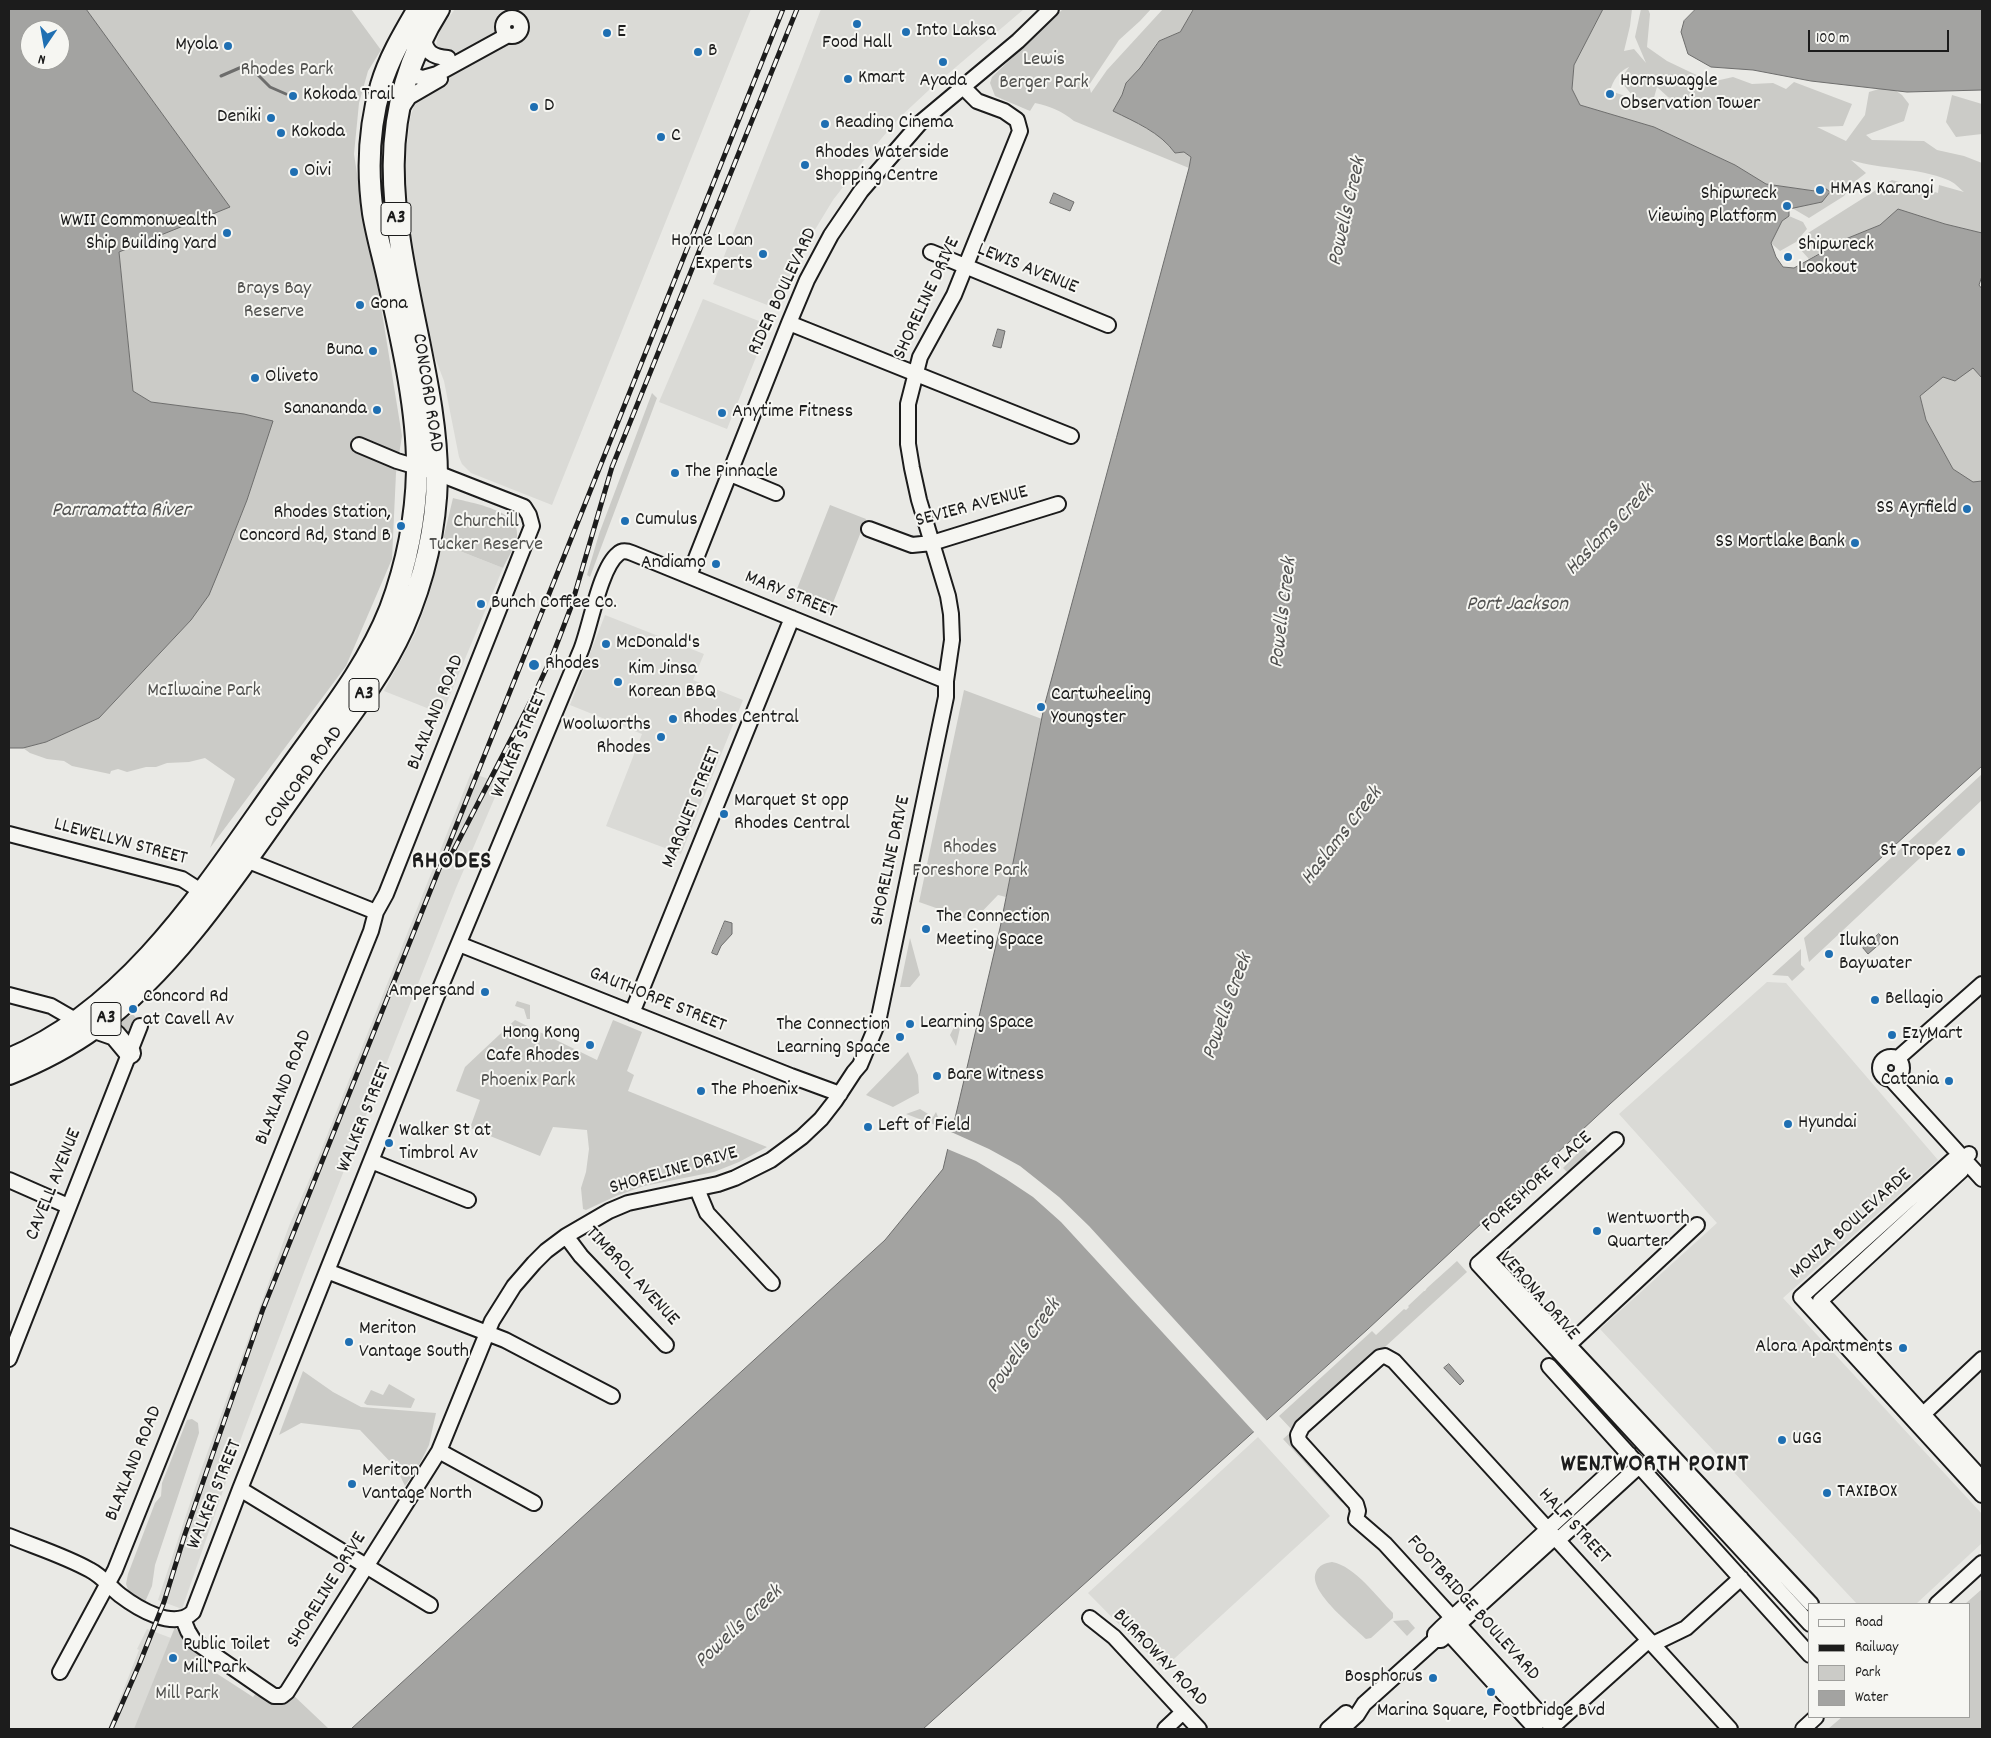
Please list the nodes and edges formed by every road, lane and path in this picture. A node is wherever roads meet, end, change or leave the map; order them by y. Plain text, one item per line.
1 (418, 9) edge
2 (439, 9) edge
3 (1051, 9) edge
4 (424, 36) junction
5 (477, 52) junction
6 (448, 58) junction
7 (391, 59) junction
8 (410, 69) junction
9 (963, 87) junction
10 (399, 112) junction
11 (930, 252) dead end
12 (966, 266) junction
13 (789, 323) junction
14 (1108, 325) dead end
15 (914, 373) junction
16 (1071, 436) dead end
17 (359, 446) dead end
18 (417, 467) junction
19 (437, 473) junction
20 (728, 473) junction
21 (776, 493) dead end
22 (1058, 504) dead end
23 (869, 528) dead end
24 (932, 543) junction
25 (619, 553) joint
26 (689, 576) junction
27 (792, 618) junction
28 (946, 681) junction
29 (9, 834) edge
30 (246, 860) junction
31 (209, 896) junction
32 (376, 912) junction
33 (459, 944) junction
34 (1982, 984) edge
35 (9, 995) edge
36 (632, 1013) junction
37 (86, 1024) junction
38 (140, 1026) dead end
39 (130, 1053) junction
40 (9, 1059) edge
41 (1897, 1059) junction
42 (9, 1074) edge
43 (1895, 1077) junction
44 (840, 1094) junction
45 (1616, 1140) dead end
46 (1967, 1156) junction
47 (371, 1161) junction
48 (1982, 1166) edge
49 (9, 1180) edge
50 (1982, 1180) edge
51 (697, 1189) junction
52 (468, 1200) dead end
53 (68, 1206) junction
54 (1697, 1226) dead end
55 (566, 1236) junction
56 (1486, 1257) joint
57 (327, 1271) junction
58 (772, 1283) dead end
59 (1801, 1297) junction
60 (1820, 1301) junction
61 (487, 1333) junction
62 (666, 1345) dead end
63 (1564, 1349) junction
64 (9, 1355) edge
65 (1982, 1359) edge
66 (1549, 1366) dead end
67 (612, 1396) dead end
68 (1919, 1418) junction
69 (440, 1451) junction
70 (1629, 1454) junction
71 (1639, 1466) junction
72 (1982, 1478) edge
73 (240, 1489) junction
74 (1982, 1495) edge
75 (534, 1503) dead end
76 (1356, 1519) joint
77 (1554, 1535) junction
78 (9, 1536) edge
79 (1760, 1560) junction
80 (1982, 1563) edge
81 (367, 1567) junction
82 (1741, 1578) junction
83 (108, 1584) junction
84 (1809, 1603) edge
85 (1938, 1603) edge
86 (430, 1605) dead end
87 (1090, 1618) dead end
88 (184, 1619) junction
89 (1808, 1621) edge
90 (1450, 1626) junction
91 (1651, 1642) junction
92 (1808, 1653) edge
93 (60, 1672) dead end
94 (1364, 1704) junction
95 (1183, 1712) junction
96 (1815, 1718) edge
97 (1552, 1728) edge
98 (1165, 1729) edge
99 (1199, 1729) edge
100 (1328, 1729) edge
101 (1342, 1729) edge
102 (1536, 1729) edge
103 (1730, 1729) edge
104 (1803, 1729) edge

1 - 7 highway, CONCORD ROAD / A3
2 - 4 highway, CONCORD ROAD / A3
3 - 9 street, RIDER BOULEVARD
4 - 6 street
4 - 8 highway, CONCORD ROAD / A3
5 - 6 street
5 - 8 street
5 - 10 street
6 - 8 street
7 - 8 highway
7 - 18 highway, CONCORD ROAD / A3
8 - 10 highway, CONCORD ROAD / A3
9 - 12 street, SHORELINE DRIVE
9 - 13 street, RIDER BOULEVARD
10 - 19 highway, CONCORD ROAD / A3
11 - 12 street, LEWIS AVENUE
12 - 14 street, LEWIS AVENUE
12 - 15 street, SHORELINE DRIVE
13 - 15 street
13 - 20 street, RIDER BOULEVARD
15 - 16 street
15 - 24 street, SHORELINE DRIVE
17 - 18 street
18 - 19 street
18 - 31 highway, CONCORD ROAD / A3
19 - 30 highway, CONCORD ROAD / A3
19 - 32 street, BLAXLAND ROAD
20 - 21 street
20 - 26 street, RIDER BOULEVARD
22 - 24 street, SEVIER AVENUE
23 - 24 street, SEVIER AVENUE
24 - 28 street, SHORELINE DRIVE
25 - 26 street, MARY STREET
25 - 33 street, WALKER STREET
26 - 27 street, MARY STREET
27 - 28 street, MARY STREET
27 - 36 street, MARQUET STREET
28 - 44 street, SHORELINE DRIVE
29 - 31 street, LLEWELLYN STREET
30 - 31 highway, CONCORD ROAD / A3
30 - 32 street
31 - 37 highway, CONCORD ROAD / A3
32 - 83 street, BLAXLAND ROAD
33 - 36 street, GAUTHORPE STREET
33 - 47 street, WALKER STREET
34 - 41 street
35 - 37 street
36 - 44 street, GAUTHORPE STREET
37 - 39 highway
37 - 40 highway, CONCORD ROAD / A3
37 - 42 highway, CONCORD ROAD / A3
38 - 39 street, CAVELL AVENUE
39 - 53 street, CAVELL AVENUE
41 - 43 street
41 - 43 street
43 - 46 street
44 - 51 street, SHORELINE DRIVE
45 - 56 street, FORESHORE PLACE
46 - 48 street
46 - 50 street
46 - 59 street, MONZA BOULEVARDE
46 - 60 street, MONZA BOULEVARDE
47 - 52 street
47 - 57 street, WALKER STREET
49 - 53 street
51 - 55 street, SHORELINE DRIVE
51 - 58 street
53 - 64 street, CAVELL AVENUE
54 - 63 street
55 - 61 street, SHORELINE DRIVE
55 - 62 street, TIMBROL AVENUE
56 - 63 street, VERONA DRIVE
57 - 61 street
57 - 73 street, WALKER STREET
59 - 60 street, MONZA BOULEVARDE
59 - 68 street
60 - 68 street
61 - 67 street
61 - 69 street, SHORELINE DRIVE
63 - 79 street, VERONA DRIVE
65 - 68 street
66 - 70 street, VERONA DRIVE
68 - 72 street
68 - 74 street
69 - 75 street
69 - 81 street, SHORELINE DRIVE
70 - 71 street, VERONA DRIVE
70 - 77 street
71 - 77 street
71 - 82 street, VERONA DRIVE
73 - 81 street
73 - 88 street, WALKER STREET
76 - 77 street, HALF STREET
76 - 90 street, FOOTBRIDGE BOULEVARD
77 - 90 street
77 - 91 street, HALF STREET
78 - 83 street
79 - 84 street, VERONA DRIVE
79 - 89 street, VERONA DRIVE
80 - 85 street
81 - 86 street
81 - 88 street, SHORELINE DRIVE
82 - 91 street
82 - 92 street, VERONA DRIVE
83 - 88 street
83 - 93 street, BLAXLAND ROAD
87 - 95 street, BURROWAY ROAD
90 - 94 street
90 - 97 street, FOOTBRIDGE BOULEVARD
90 - 102 street, FOOTBRIDGE BOULEVARD
91 - 97 street
91 - 103 street, HALF STREET
94 - 100 street
94 - 101 street
95 - 98 street
95 - 99 street, BURROWAY ROAD
96 - 104 street

